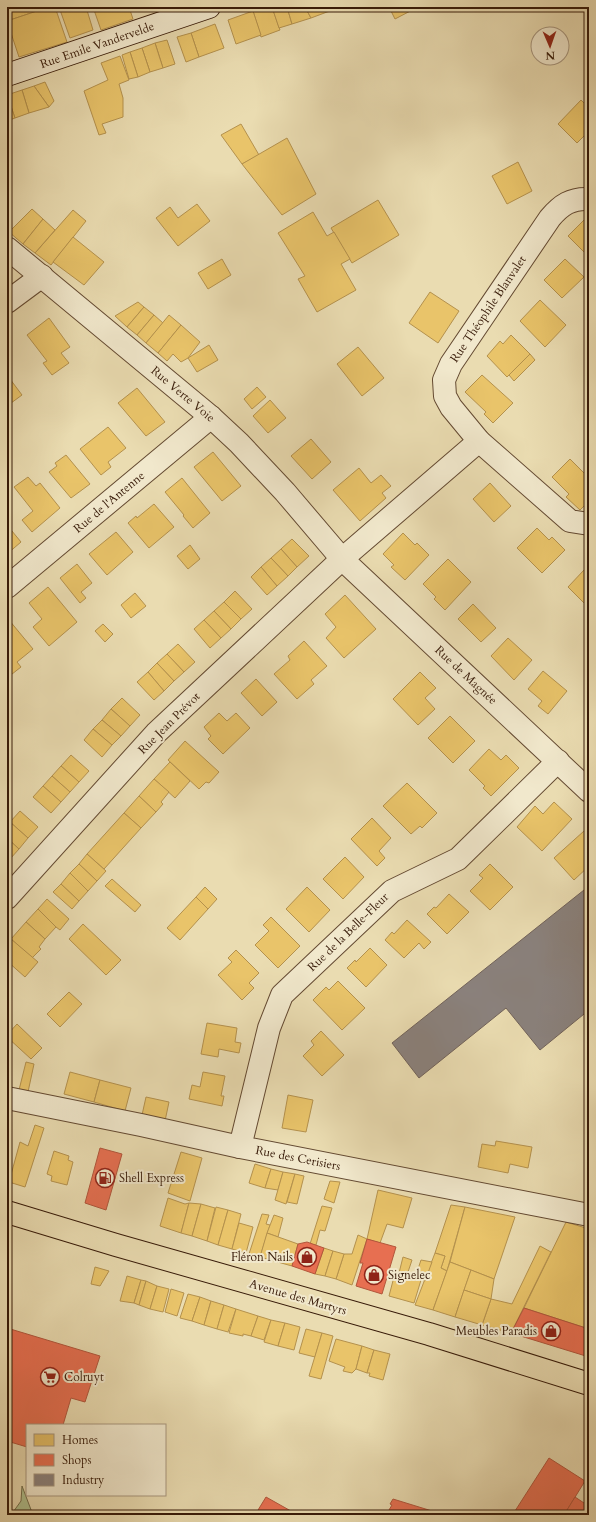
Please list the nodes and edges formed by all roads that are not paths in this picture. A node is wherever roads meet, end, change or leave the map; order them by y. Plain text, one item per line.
1 (209, 7) edge
2 (7, 75) edge
3 (589, 200) edge
4 (7, 248) edge
5 (42, 276) junction
6 (7, 302) edge
7 (211, 417) junction
8 (479, 441) junction
9 (589, 524) edge
10 (342, 559) junction
11 (7, 587) edge
12 (558, 761) junction
13 (589, 791) edge
14 (7, 898) edge
15 (7, 1098) edge
16 (240, 1147) junction
17 (7, 1212) edge
18 (589, 1215) edge
19 (589, 1384) edge

1 - 2 street, Rue Emile Vandervelde
3 - 8 street, Rue Théophile Blanvalet
4 - 5 street, Rue Verte Voie
5 - 6 street
5 - 7 street, Rue Verte Voie
7 - 10 street, Rue Verte Voie
7 - 11 street, Rue de l'Antenne
8 - 9 street, Rue Théophile Blanvalet
8 - 10 street
10 - 12 street, Rue de Magnée
10 - 14 street, Rue Jean Prévot
12 - 13 street, Rue de Magnée
12 - 16 street, Rue de la Belle-Fleur
15 - 16 street, Rue des Cerisiers
16 - 18 street, Rue des Cerisiers
17 - 19 main road, Avenue des Martyrs

